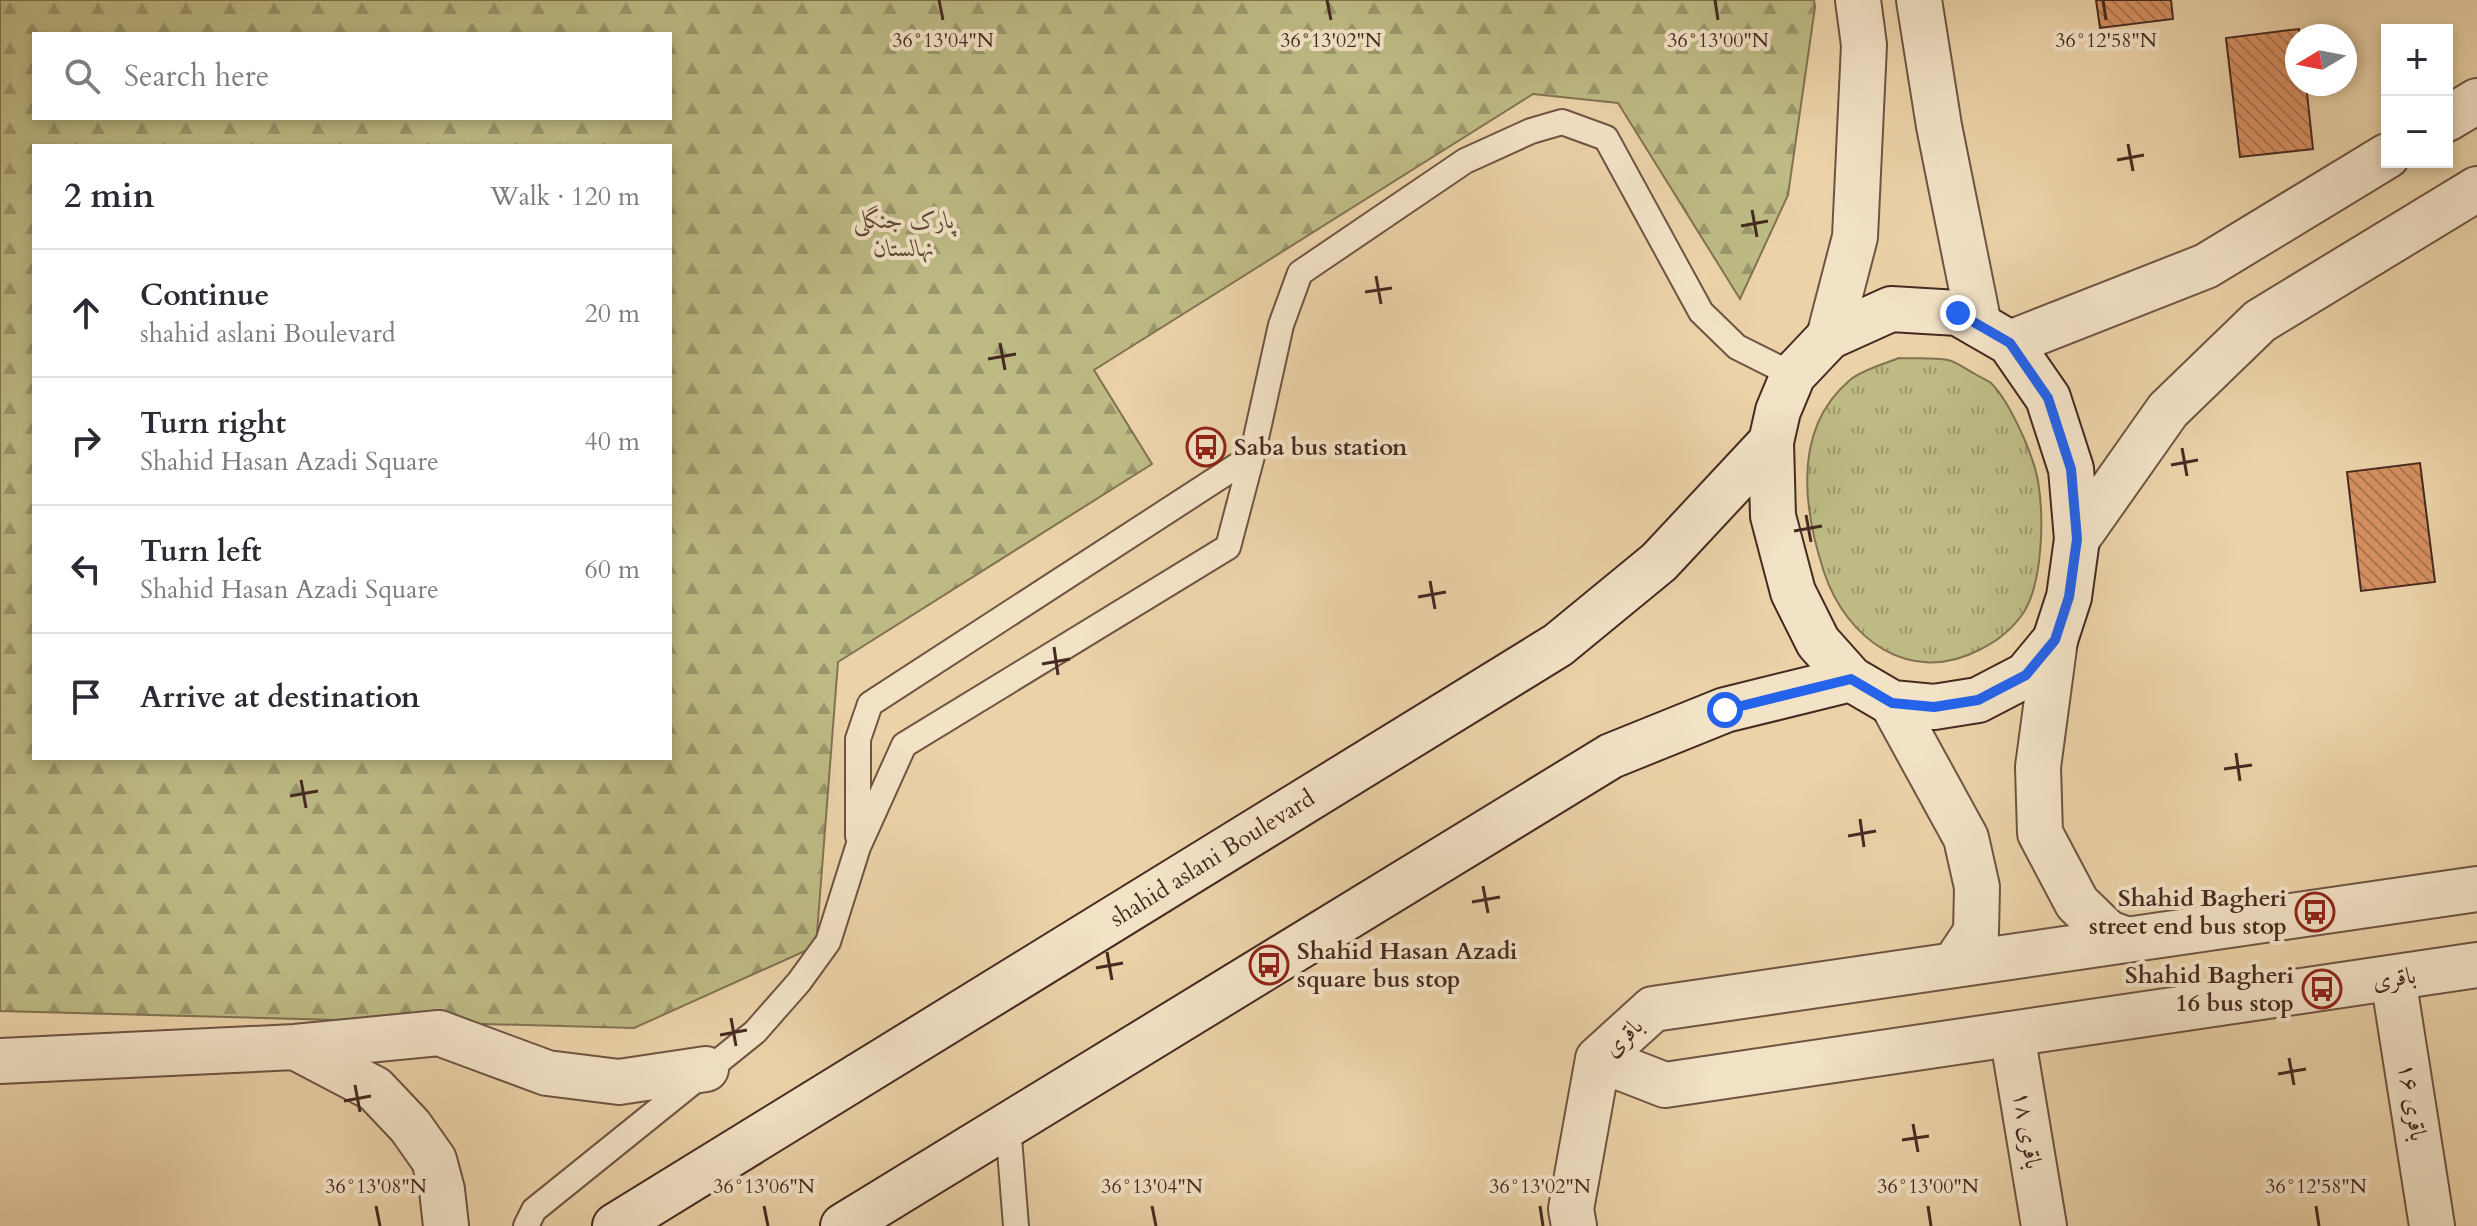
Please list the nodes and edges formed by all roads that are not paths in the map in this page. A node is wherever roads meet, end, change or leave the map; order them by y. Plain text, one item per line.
1 (1858, 0) edge
2 (1919, 0) edge
3 (2477, 101) edge
4 (2453, 115) edge
5 (2381, 160) edge
6 (2477, 189) edge
7 (1995, 334) junction
8 (1829, 337) junction
9 (1793, 375) junction
10 (1771, 442) junction
11 (1252, 456) junction
12 (2077, 539) junction
13 (2055, 640) junction
14 (1851, 679) junction
15 (1892, 703) junction
16 (858, 847) junction
17 (2477, 889) edge
18 (2128, 940) junction
19 (1954, 965) junction
20 (2477, 965) edge
21 (2393, 978) junction
22 (2012, 1034) junction
23 (295, 1047) junction
24 (1598, 1059) junction
25 (0, 1061) edge
26 (706, 1069) junction
27 (1008, 1125) junction
28 (446, 1226) edge
29 (526, 1226) edge
30 (615, 1226) edge
31 (843, 1226) edge
32 (1016, 1226) edge
33 (1574, 1226) edge
34 (2044, 1226) edge
35 (2432, 1226) edge

1 - 8 street
2 - 7 street
3 - 4 street
5 - 7 street
6 - 12 street
7 - 8 street
7 - 12 street
8 - 9 street
9 - 10 street
9 - 11 lane
10 - 14 street
10 - 30 street, shahid aslani Boulevard
11 - 16 lane
11 - 16 lane
12 - 13 street
13 - 15 street
13 - 18 street
14 - 15 street
14 - 27 street
15 - 19 street
16 - 26 lane
17 - 18 street, باقری
18 - 19 street, باقری
19 - 24 street, باقری
20 - 21 street, باقری
21 - 22 street, باقری
21 - 35 street, باقری ۱۶
22 - 24 street, باقری
22 - 34 street, باقری ۱۸
23 - 25 street
23 - 26 street
23 - 28 street
24 - 33 street
26 - 29 lane
27 - 31 street
27 - 32 lane

